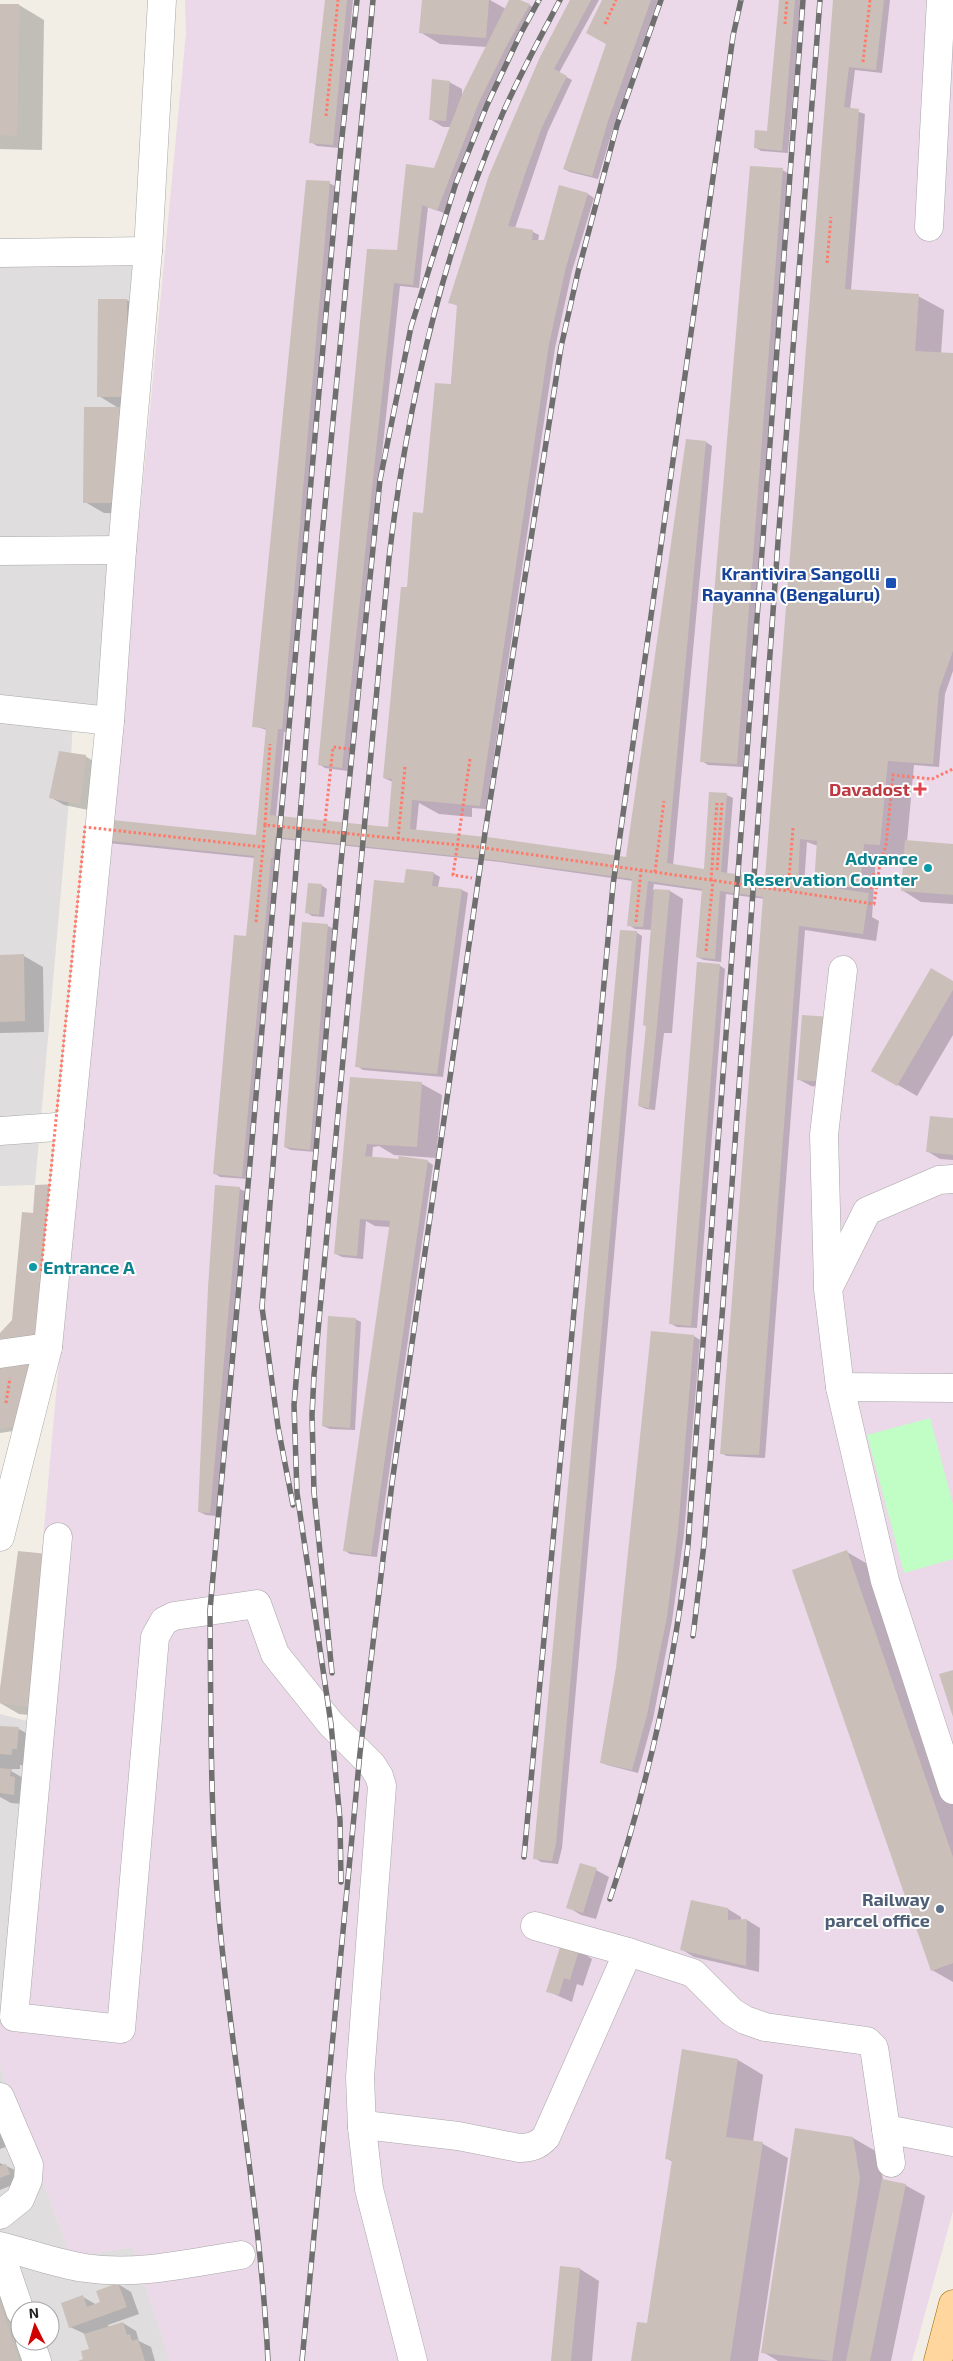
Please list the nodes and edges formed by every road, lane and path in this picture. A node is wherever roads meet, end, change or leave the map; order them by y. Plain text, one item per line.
1 (162, 0) edge
2 (338, 0) edge
3 (616, 0) edge
4 (787, 0) edge
5 (870, 0) edge
6 (941, 0) edge
7 (605, 24) dead end
8 (785, 24) dead end
9 (946, 44) edge
10 (863, 62) dead end
11 (326, 116) dead end
12 (831, 216) dead end
13 (929, 228) dead end
14 (148, 251) junction
15 (0, 253) edge
16 (826, 263) dead end
17 (0, 550) edge
18 (122, 550) junction
19 (0, 709) edge
20 (110, 721) junction
21 (270, 744) dead end
22 (350, 749) dead end
23 (470, 759) dead end
24 (405, 767) dead end
25 (953, 769) edge
26 (664, 801) dead end
27 (719, 803) dead end
28 (265, 825) junction
29 (793, 828) dead end
30 (324, 831) junction
31 (398, 839) junction
32 (263, 846) junction
33 (641, 870) junction
34 (655, 872) junction
35 (874, 873) dead end
36 (472, 878) dead end
37 (712, 880) junction
38 (875, 881) junction
39 (871, 889) dead end
40 (788, 891) junction
41 (256, 922) dead end
42 (636, 922) dead end
43 (706, 951) dead end
44 (843, 970) dead end
45 (70, 1126) junction
46 (0, 1131) edge
47 (953, 1180) edge
48 (41, 1271) dead end
49 (828, 1289) junction
50 (48, 1347) junction
51 (5, 1365) edge
52 (840, 1388) junction
53 (953, 1388) edge
54 (4, 1412) dead end
55 (2, 1521) edge
56 (58, 1537) dead end
57 (953, 1790) edge
58 (535, 1926) dead end
59 (628, 1952) junction
60 (0, 2097) edge
61 (362, 2128) junction
62 (886, 2129) junction
63 (953, 2142) edge
64 (891, 2163) dead end
65 (0, 2215) edge
66 (0, 2246) edge
67 (0, 2252) edge
68 (241, 2255) dead end
69 (17, 2301) edge
70 (953, 2305) edge
71 (413, 2361) edge
72 (938, 2361) edge

1 - 14 street
2 - 11 path
3 - 7 path
4 - 8 path
5 - 10 path
6 - 9 street
9 - 13 street
12 - 16 path
14 - 15 street
14 - 18 street
17 - 18 street
18 - 20 street
19 - 20 street
20 - 45 street
21 - 28 path
22 - 30 path
23 - 36 path
24 - 31 path
25 - 38 path
26 - 34 path
27 - 37 path
28 - 30 path, bridge
28 - 32 path, bridge
29 - 40 path
30 - 31 path, bridge
31 - 33 path, bridge
32 - 41 path
32 - 48 path, bridge
33 - 34 path, bridge
33 - 42 path
34 - 37 path, bridge
35 - 38 path
37 - 40 path, bridge
37 - 43 path
38 - 39 path
38 - 40 path
44 - 49 street
45 - 46 street
45 - 50 street
47 - 49 street
49 - 52 street
50 - 51 street
50 - 55 street
51 - 54 path
52 - 53 street
52 - 57 street
56 - 61 street
58 - 59 street
59 - 61 street
59 - 62 street
60 - 65 street
61 - 71 street
62 - 63 street
62 - 64 street
66 - 68 street
67 - 69 street
70 - 72 main road

